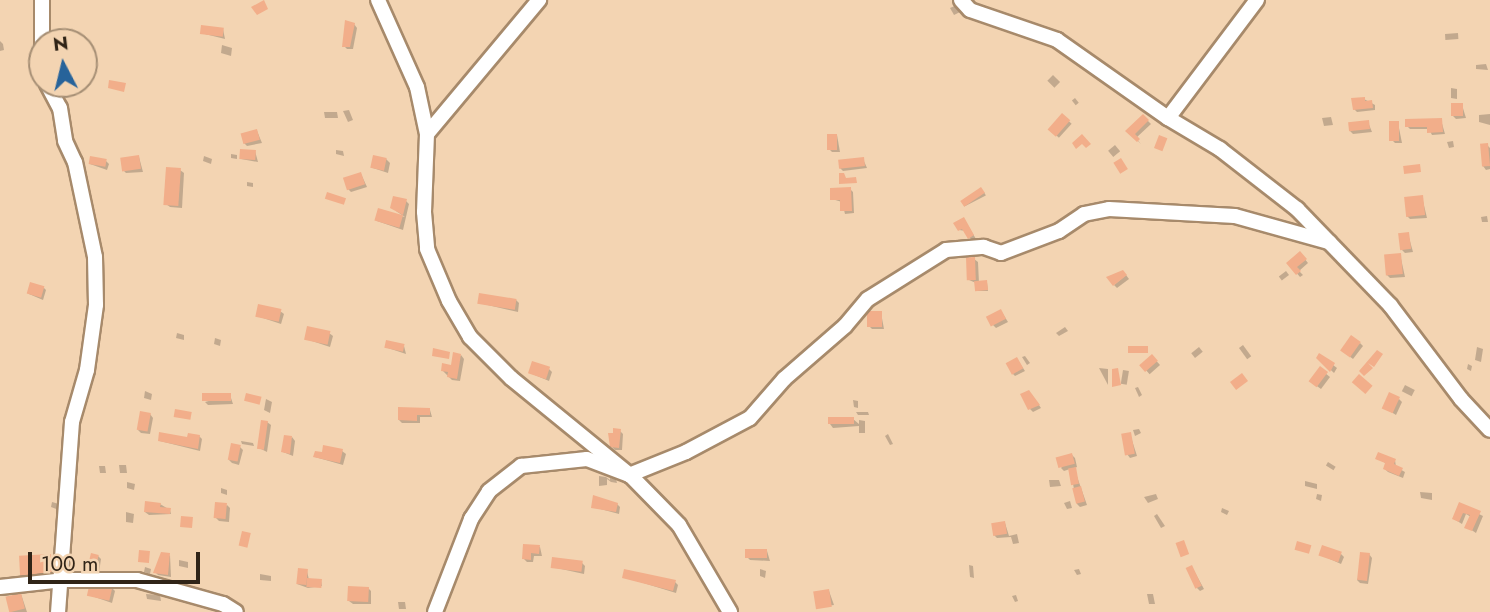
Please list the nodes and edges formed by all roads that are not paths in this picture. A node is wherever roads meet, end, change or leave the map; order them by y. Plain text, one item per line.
1 (42, 0) edge
2 (378, 0) edge
3 (539, 0) edge
4 (961, 0) edge
5 (1257, 0) edge
6 (42, 28) edge
7 (55, 98) edge
8 (1168, 118) junction
9 (426, 134) junction
10 (1329, 242) junction
11 (1490, 430) edge
12 (629, 475) junction
13 (63, 580) junction
14 (0, 587) edge
15 (58, 612) edge
16 (236, 612) edge
17 (435, 612) edge
18 (730, 612) edge

1 - 6 street
2 - 9 street
3 - 9 street
4 - 8 street
5 - 8 street
7 - 13 street
8 - 10 street
9 - 12 street
10 - 11 street
10 - 12 street
12 - 17 street
12 - 18 street
13 - 14 street
13 - 15 street
13 - 16 street

